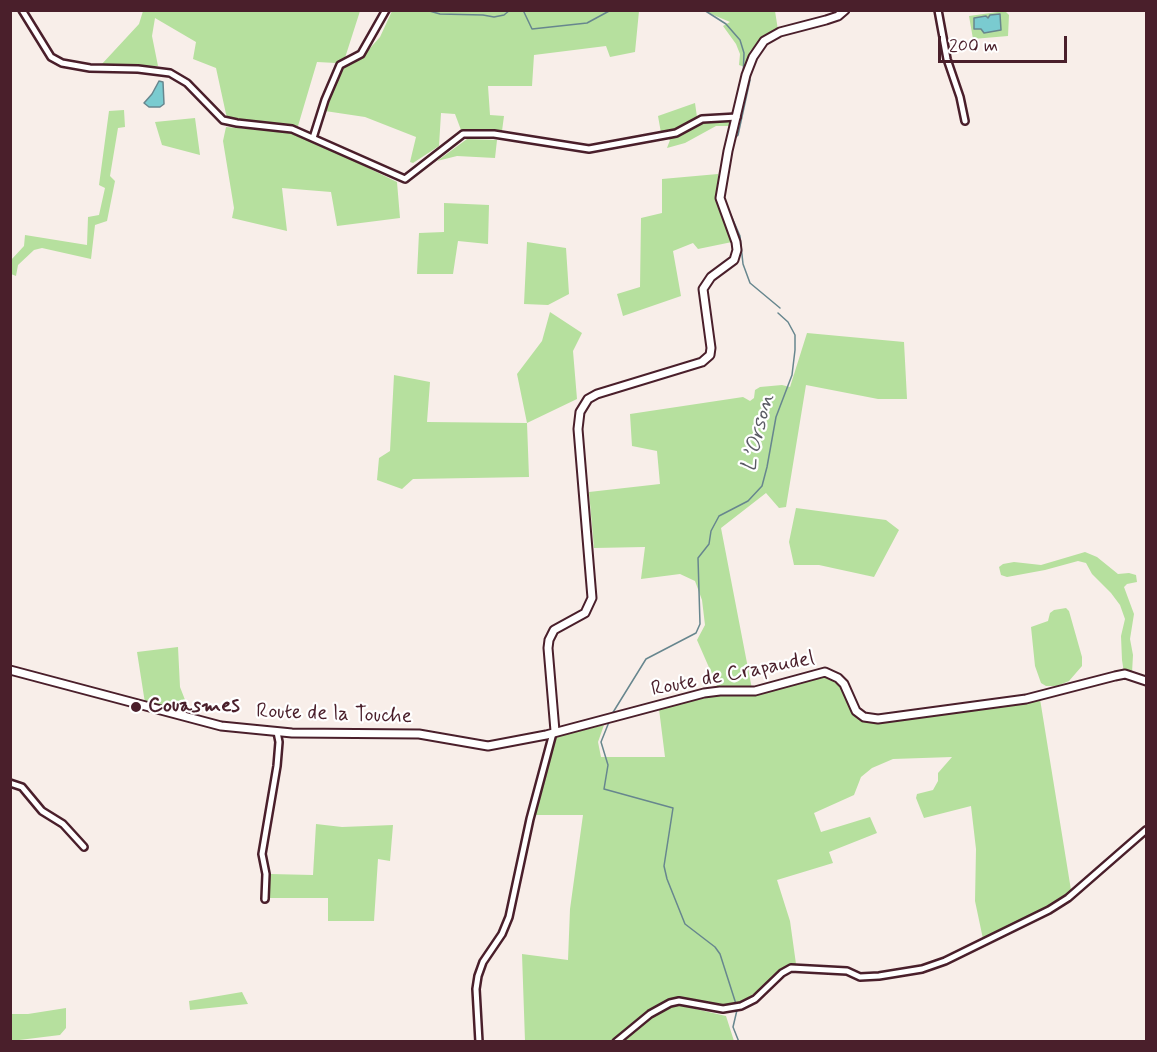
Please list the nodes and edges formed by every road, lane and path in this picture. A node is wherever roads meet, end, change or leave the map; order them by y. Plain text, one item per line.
1 (22, 10) edge
2 (386, 10) edge
3 (845, 10) edge
4 (938, 10) edge
5 (737, 117) junction
6 (965, 120) dead end
7 (313, 138) junction
8 (10, 670) edge
9 (1146, 681) edge
10 (277, 732) junction
11 (553, 733) junction
12 (10, 783) edge
13 (1146, 830) edge
14 (84, 847) dead end
15 (265, 899) dead end
16 (480, 1041) edge
17 (616, 1041) edge

1 - 7 street
2 - 7 street
3 - 5 street
4 - 6 street
5 - 7 street
5 - 11 street
8 - 10 street, Route de la Touche
9 - 11 street, Route de Crapaudel
10 - 11 street, Route de la Touche
10 - 15 street
11 - 16 street
12 - 14 street
13 - 17 street

